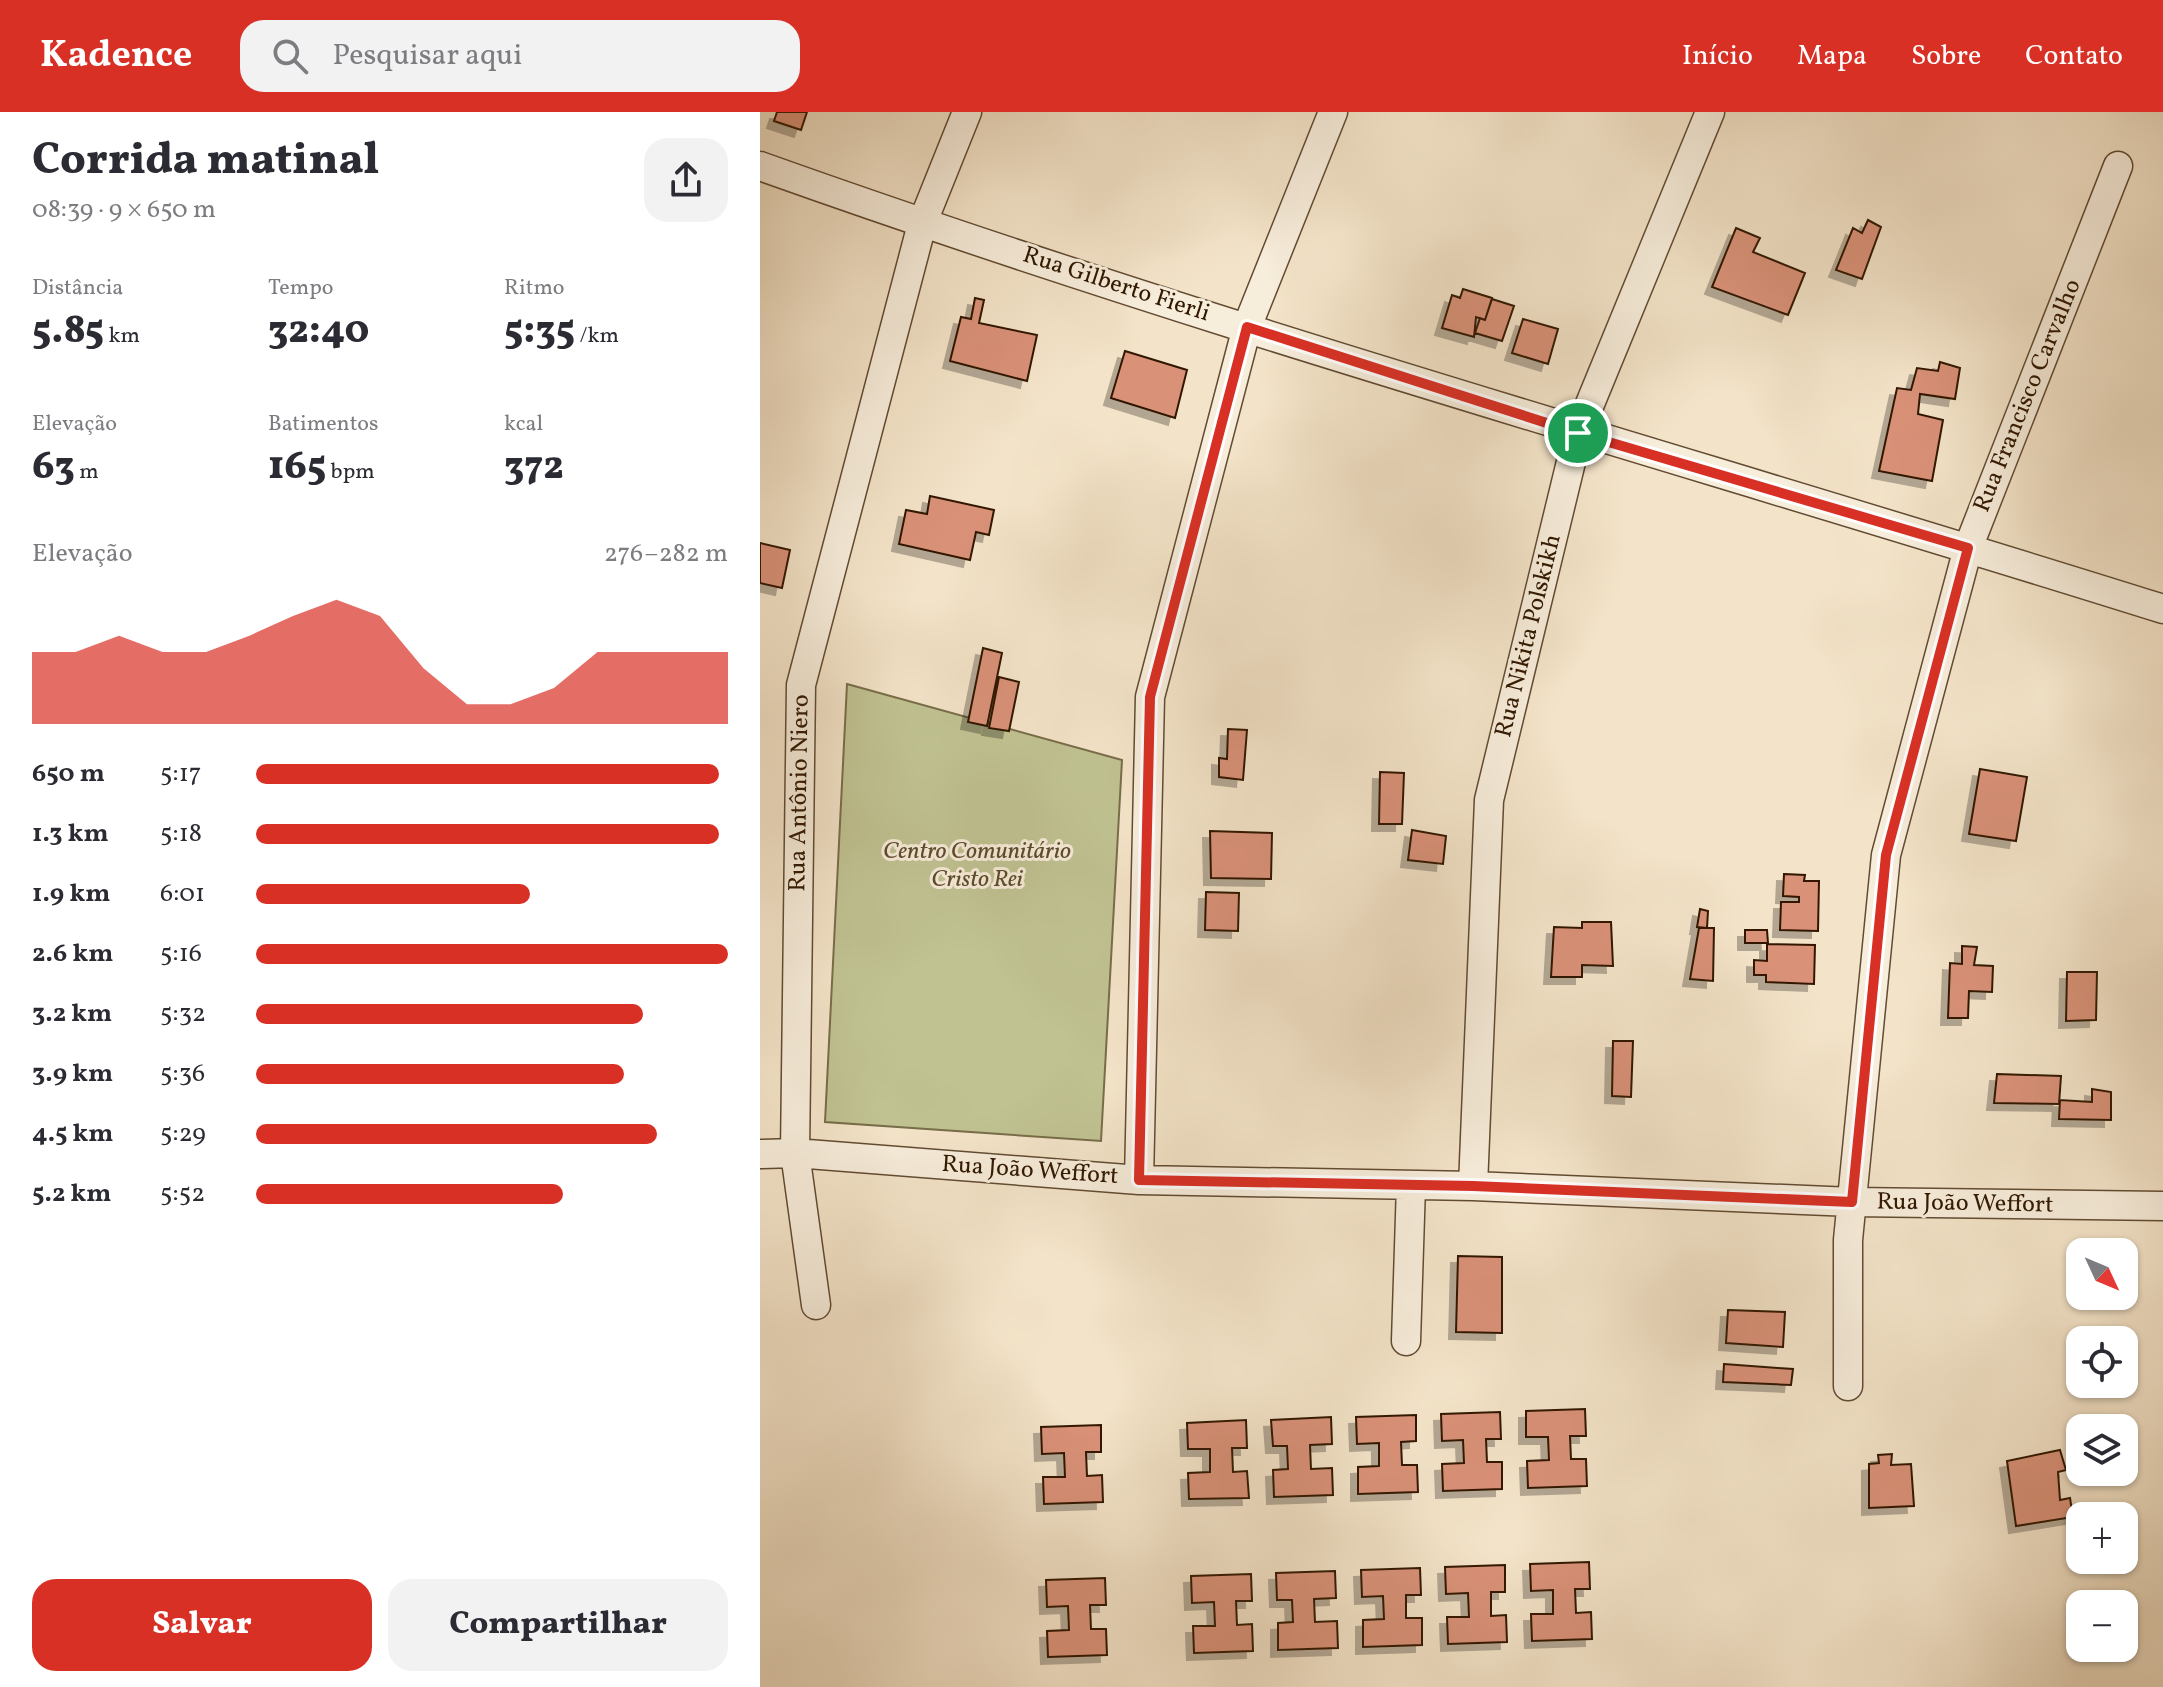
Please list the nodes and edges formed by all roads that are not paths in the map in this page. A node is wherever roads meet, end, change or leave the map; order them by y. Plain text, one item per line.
1 (967, 112) edge
2 (1333, 112) edge
3 (1710, 112) edge
4 (760, 166) edge
5 (2118, 166) dead end
6 (922, 224) junction
7 (1247, 327) junction
8 (1578, 433) junction
9 (1968, 548) junction
10 (2163, 609) edge
11 (795, 1153) junction
12 (760, 1154) edge
13 (1139, 1180) junction
14 (1411, 1185) junction
15 (1473, 1186) junction
16 (1852, 1202) junction
17 (2163, 1206) edge
18 (816, 1305) dead end
19 (1406, 1341) dead end
20 (1848, 1386) dead end

1 - 6 street, Rua Antônio Niero
2 - 7 street
3 - 8 street, Rua Nikita Polskikh
4 - 6 street, Rua Gilberto Fierli
5 - 9 street, Rua Francisco Carvalho
6 - 7 street, Rua Gilberto Fierli
6 - 11 street, Rua Antônio Niero
7 - 8 street, Rua Gilberto Fierli
7 - 13 street
8 - 9 street, Rua Gilberto Fierli
8 - 15 street, Rua Nikita Polskikh
9 - 10 street, Rua Gilberto Fierli
9 - 16 street, Rua Francisco Carvalho
11 - 12 street, Rua João Weffort
11 - 13 street, Rua João Weffort
11 - 18 street, Rua Antônio Niero
13 - 14 street, Rua João Weffort
14 - 15 street, Rua João Weffort
14 - 19 street
15 - 16 street, Rua João Weffort
16 - 17 street, Rua João Weffort
16 - 20 street, Rua Francisco Carvalho

